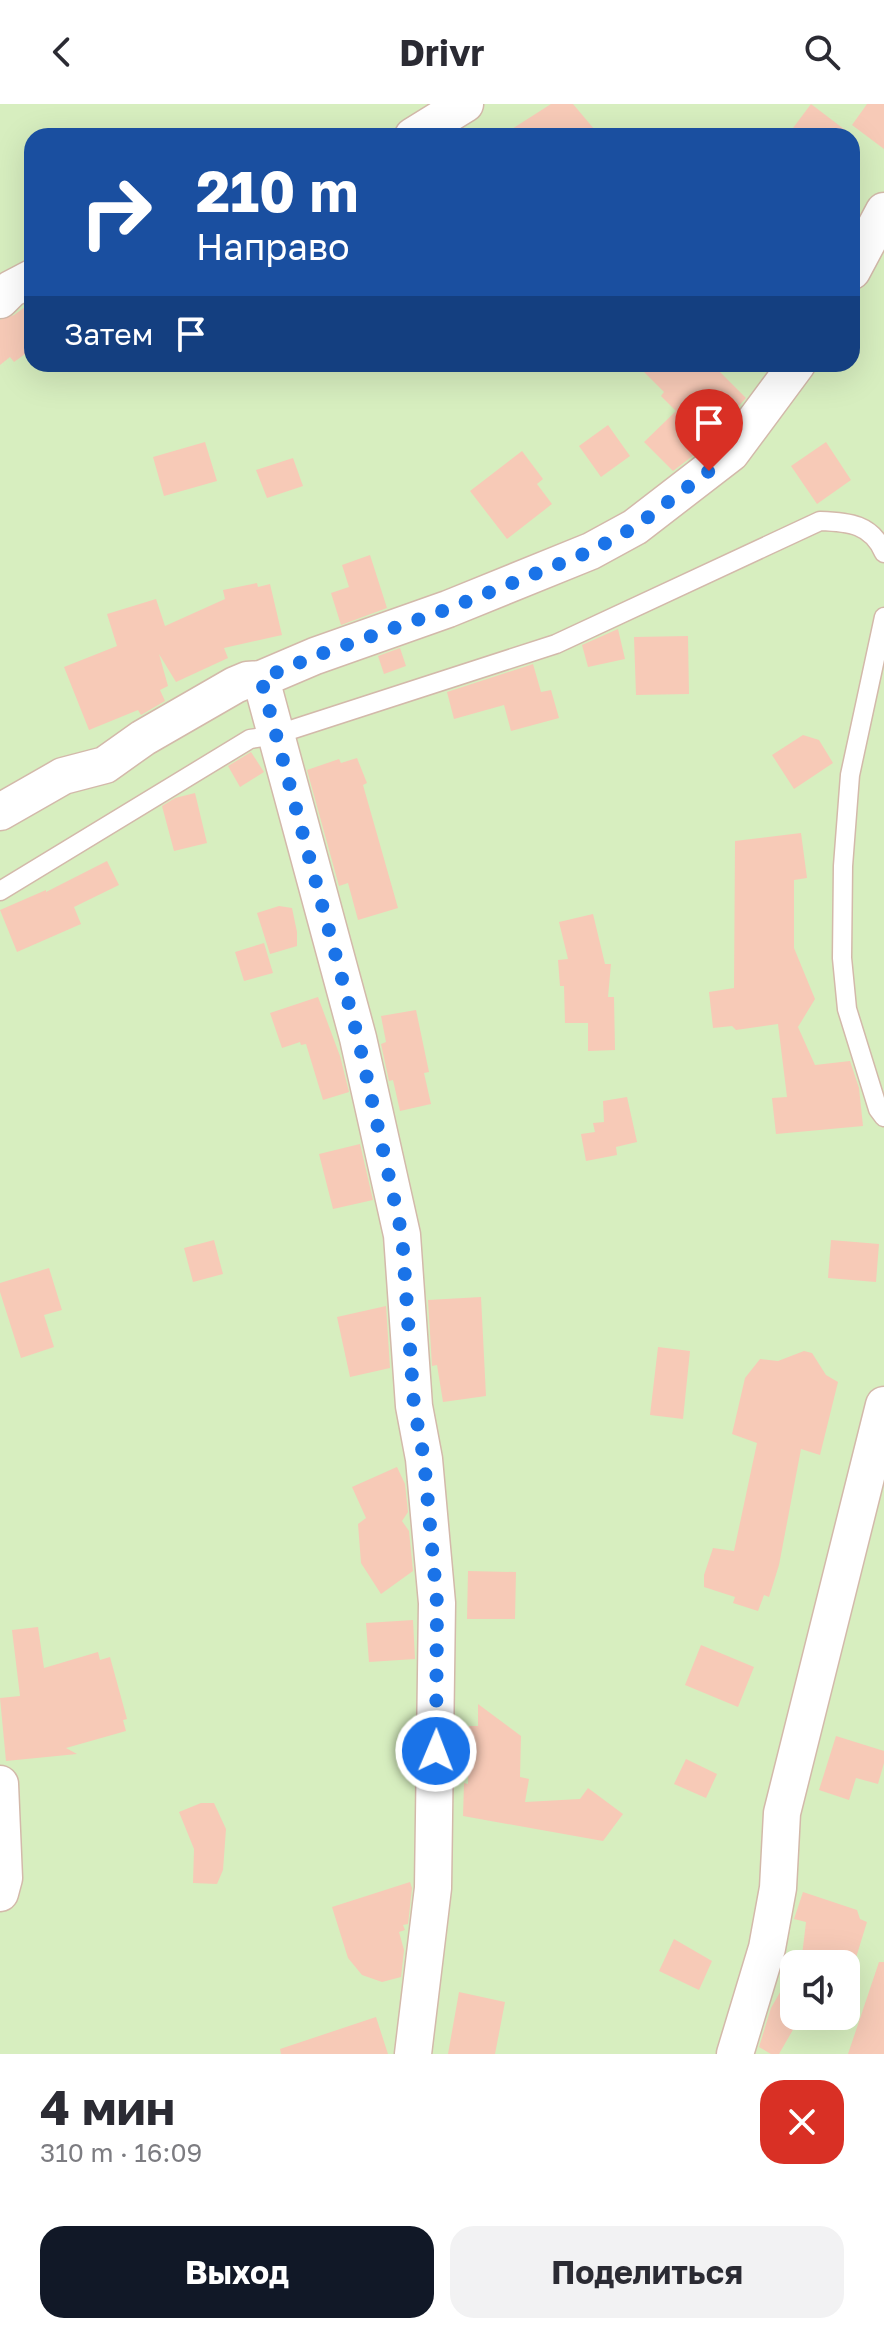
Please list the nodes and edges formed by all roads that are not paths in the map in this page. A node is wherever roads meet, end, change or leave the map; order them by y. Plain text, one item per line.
1 (465, 104) edge
2 (426, 128) edge
3 (884, 211) edge
4 (860, 256) edge
5 (24, 282) edge
6 (0, 300) edge
7 (791, 372) edge
8 (884, 553) edge
9 (884, 617) edge
10 (261, 679) junction
11 (275, 735) junction
12 (0, 812) edge
13 (0, 891) edge
14 (884, 1117) edge
15 (884, 1405) edge
16 (0, 1784) edge
17 (0, 1893) edge
18 (413, 2054) edge
19 (735, 2054) edge

1 - 2 street
3 - 4 street
5 - 6 street
7 - 10 street
8 - 11 lane
9 - 14 lane
10 - 11 street
10 - 12 street
11 - 13 lane
11 - 18 street
15 - 19 street
16 - 17 street

